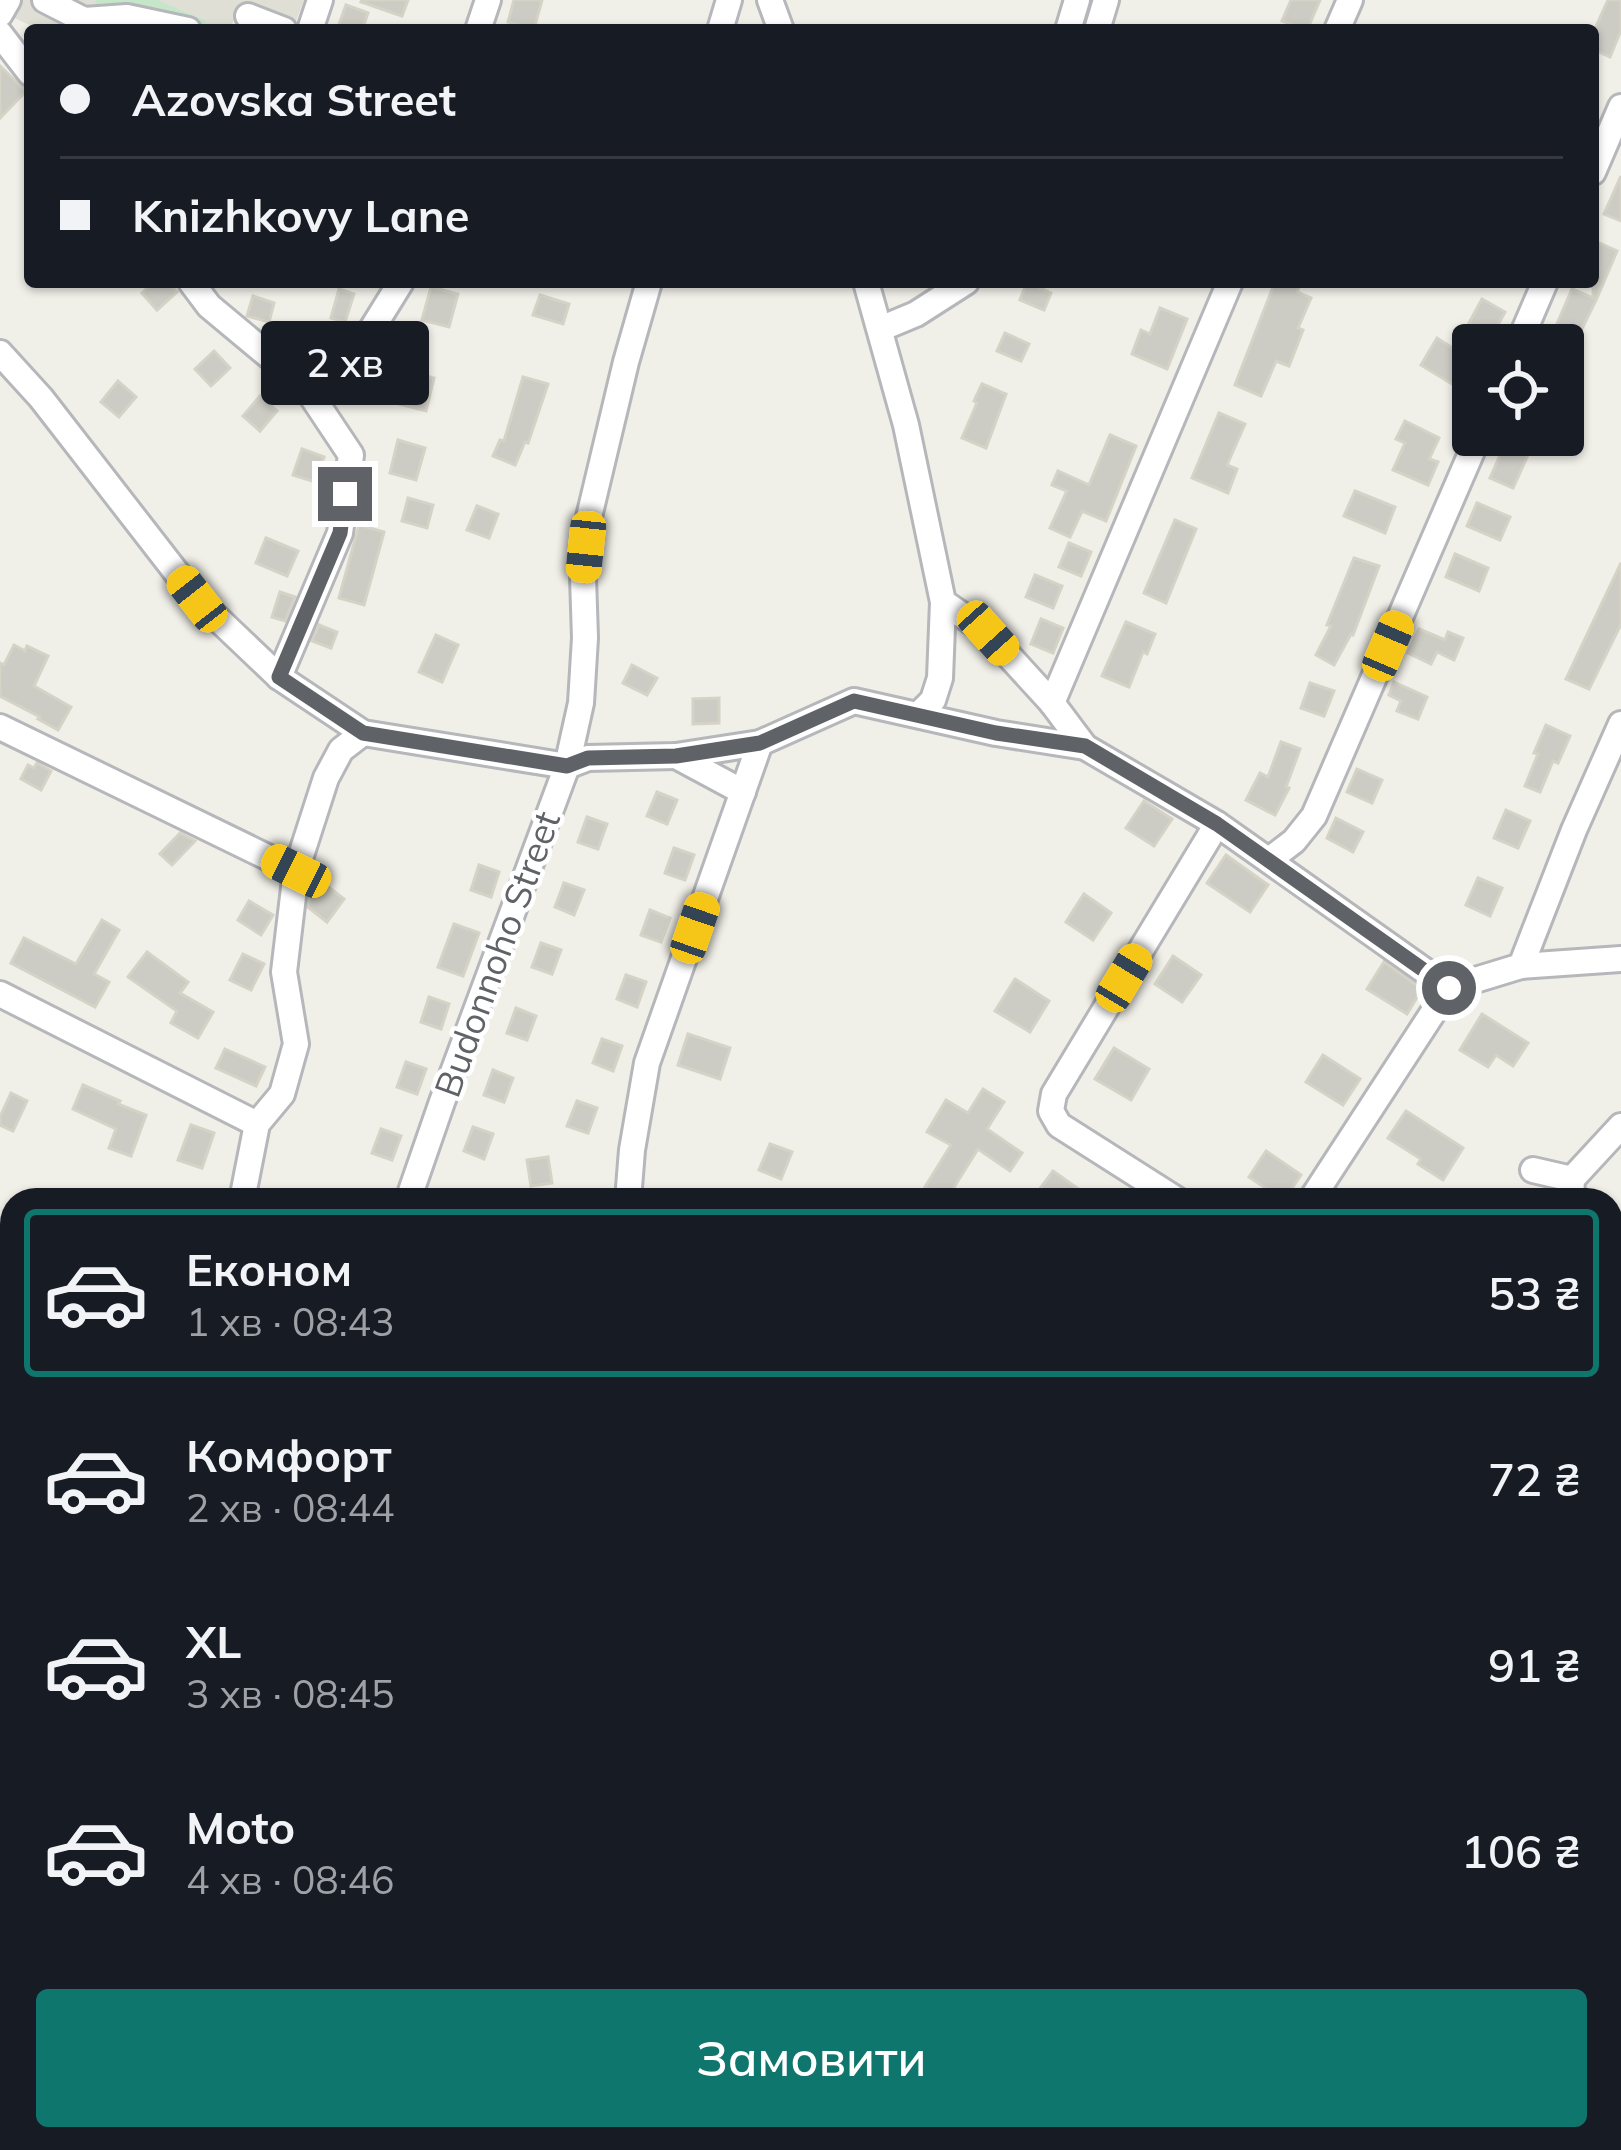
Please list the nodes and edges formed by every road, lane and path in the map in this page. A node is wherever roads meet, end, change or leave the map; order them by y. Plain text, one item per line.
1 (8, 0) edge
2 (45, 0) edge
3 (0, 14) edge
4 (160, 24) edge
5 (0, 34) edge
6 (24, 65) edge
7 (1621, 107) edge
8 (1599, 158) edge
9 (195, 288) edge
10 (397, 288) edge
11 (647, 288) edge
12 (868, 288) edge
13 (957, 288) edge
14 (1227, 288) edge
15 (1542, 288) edge
16 (1527, 324) edge
17 (880, 329) junction
18 (0, 353) edge
19 (305, 386) junction
20 (1470, 456) edge
21 (943, 602) junction
22 (279, 677) junction
23 (1052, 703) junction
24 (917, 715) junction
25 (1621, 724) edge
26 (0, 727) edge
27 (363, 733) junction
28 (760, 743) junction
29 (1085, 746) junction
30 (676, 756) junction
31 (567, 766) junction
32 (743, 792) junction
33 (1217, 824) junction
34 (1269, 860) junction
35 (296, 871) junction
36 (1621, 959) edge
37 (1521, 966) junction
38 (1449, 988) junction
39 (0, 994) edge
40 (257, 1124) junction
41 (1621, 1126) edge
42 (1533, 1171) dead end
43 (244, 1188) edge
44 (413, 1188) edge
45 (629, 1188) edge
46 (1158, 1188) edge
47 (1319, 1188) edge
48 (1568, 1188) edge
49 (1574, 1188) edge

1 - 3 street
2 - 4 street
5 - 6 street
7 - 8 street
9 - 19 street
10 - 19 street
11 - 31 street, Budonnoho Street
12 - 17 street
13 - 17 street
14 - 23 street
15 - 16 street
17 - 21 street
18 - 22 street
19 - 22 street
20 - 34 street
21 - 23 street
21 - 24 street
22 - 27 street
23 - 29 street
24 - 28 street
24 - 29 street
25 - 37 street
26 - 35 street
27 - 31 street
27 - 35 street
28 - 30 street
28 - 32 street
29 - 33 street
30 - 31 street
30 - 32 street
31 - 44 street, Budonnoho Street
32 - 45 street
33 - 34 street
33 - 46 street
34 - 38 street
35 - 40 street
36 - 37 street
37 - 38 street
38 - 47 street
39 - 40 street
40 - 43 street
41 - 49 street
42 - 48 street

